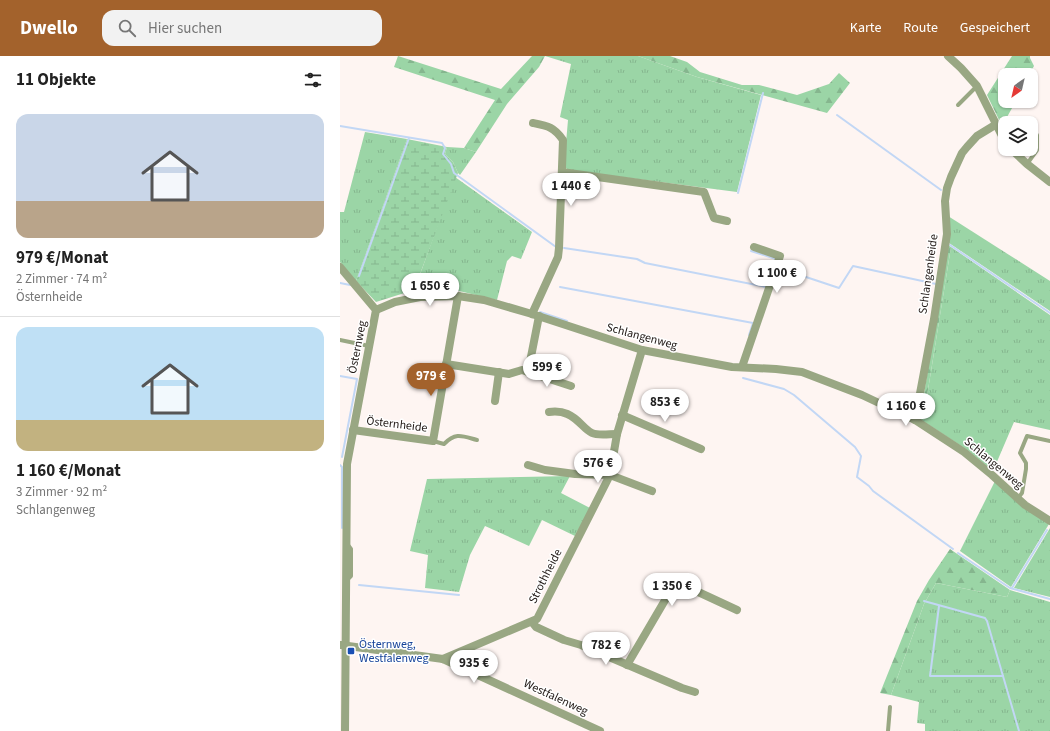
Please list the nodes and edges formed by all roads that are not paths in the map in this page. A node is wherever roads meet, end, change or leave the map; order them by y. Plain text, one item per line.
1 (948, 56) edge
2 (977, 86) junction
3 (958, 105) dead end
4 (533, 123) dead end
5 (995, 125) junction
6 (998, 130) edge
7 (1018, 156) edge
8 (1033, 156) edge
9 (1027, 164) junction
10 (562, 172) junction
11 (1050, 182) edge
12 (726, 221) dead end
13 (754, 247) dead end
14 (340, 267) edge
15 (458, 296) junction
16 (376, 310) junction
17 (536, 315) junction
18 (340, 340) edge
19 (369, 346) junction
20 (642, 350) junction
21 (446, 364) junction
22 (742, 367) junction
23 (499, 372) junction
24 (528, 372) junction
25 (571, 386) dead end
26 (494, 401) dead end
27 (549, 412) dead end
28 (622, 415) junction
29 (915, 420) junction
30 (353, 430) junction
31 (617, 434) junction
32 (433, 440) junction
33 (477, 440) dead end
34 (1050, 441) edge
35 (701, 449) dead end
36 (528, 465) dead end
37 (610, 475) junction
38 (652, 491) dead end
39 (1017, 498) junction
40 (1050, 521) edge
41 (736, 610) dead end
42 (532, 622) junction
43 (343, 646) edge
44 (443, 658) junction
45 (627, 665) junction
46 (695, 692) dead end
47 (890, 707) dead end
48 (345, 731) edge
49 (600, 731) edge
50 (888, 731) edge

1 - 2 street
2 - 3 lane
2 - 5 street
4 - 10 street
5 - 6 street
5 - 29 street, Schlangenheide
7 - 9 street
8 - 9 lane
9 - 11 street
10 - 12 street
10 - 17 street
13 - 22 street
14 - 16 street, Östernweg
15 - 16 street, Schlangenweg
15 - 17 street, Schlangenweg
15 - 21 street, Östernheide
16 - 19 street, Östernweg
17 - 20 street, Schlangenweg
17 - 24 street
18 - 19 lane
19 - 30 street, Östernweg
20 - 22 street, Schlangenweg
20 - 28 street, Strothheide
21 - 23 street
21 - 32 street, Östernheide
22 - 29 street, Schlangenweg
23 - 24 street
23 - 26 street
24 - 25 street
27 - 31 street
28 - 31 street, Strothheide
28 - 35 street
29 - 39 street, Schlangenweg
30 - 32 street, Östernheide
30 - 43 street, Östernweg
31 - 37 street, Strothheide
32 - 33 lane
34 - 39 lane
36 - 37 street
37 - 38 street
37 - 42 street, Strothheide
39 - 40 street, Schlangenweg
41 - 45 street
42 - 44 street, Strothheide
42 - 45 street
43 - 44 street, Westfalenweg
43 - 48 street, Östernweg
44 - 49 street, Westfalenweg
45 - 46 street
47 - 50 lane

